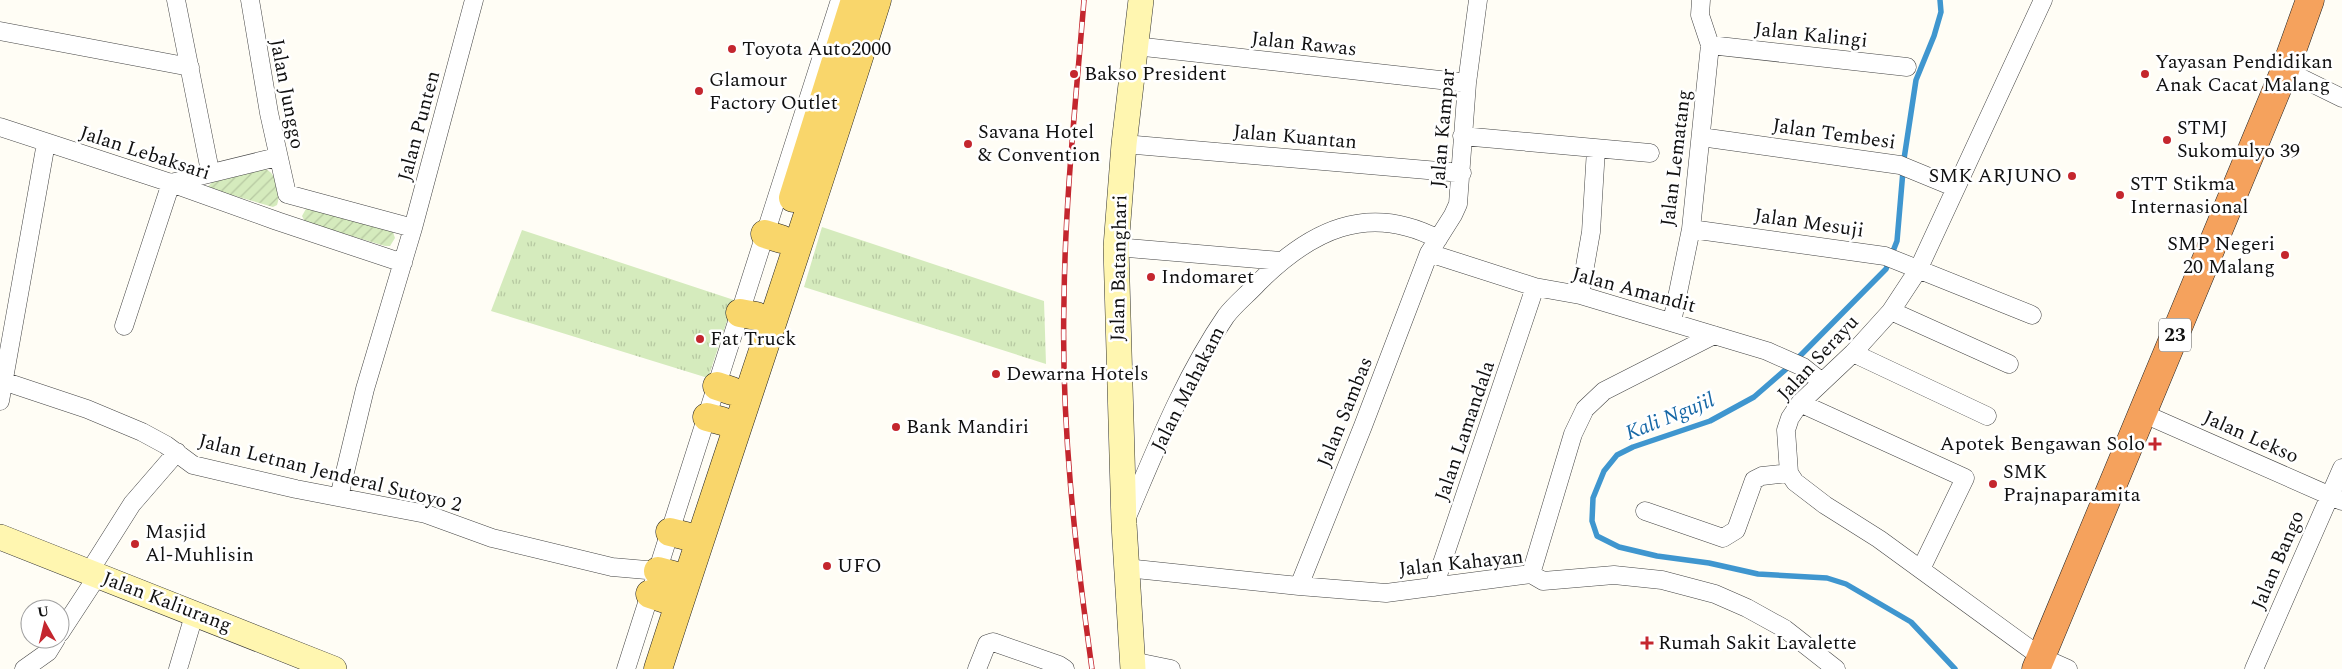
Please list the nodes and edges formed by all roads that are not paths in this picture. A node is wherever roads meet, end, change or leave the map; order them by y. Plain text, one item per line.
1 (176, 0) edge
2 (250, 0) edge
3 (840, 0) edge
4 (855, 0) edge
5 (877, 0) edge
6 (1141, 0) edge
7 (1478, 0) edge
8 (1701, 0) edge
9 (2042, 0) edge
10 (2310, 0) edge
11 (471, 1) edge
12 (0, 32) edge
13 (1710, 45) junction
14 (1136, 46) junction
15 (190, 67) junction
16 (1907, 67) dead end
17 (2285, 70) junction
18 (1467, 83) junction
19 (2342, 98) edge
20 (0, 127) edge
21 (1462, 136) junction
22 (1701, 137) junction
23 (46, 143) junction
24 (1124, 144) junction
25 (1596, 149) junction
26 (1650, 153) dead end
27 (277, 157) junction
28 (210, 171) junction
29 (1462, 173) junction
30 (800, 180) junction
31 (171, 182) junction
32 (1956, 188) junction
33 (288, 194) junction
34 (277, 221) junction
35 (414, 228) junction
36 (1690, 229) junction
37 (1433, 246) junction
38 (1116, 247) junction
39 (1280, 261) junction
40 (403, 263) junction
41 (1918, 270) junction
42 (1535, 287) junction
43 (1580, 296) junction
44 (1891, 311) junction
45 (2032, 315) dead end
46 (1672, 322) junction
47 (124, 326) dead end
48 (1714, 335) junction
49 (1853, 354) junction
50 (2009, 364) dead end
51 (3, 381) junction
52 (1822, 382) junction
53 (0, 401) edge
54 (1800, 403) junction
55 (2142, 413) junction
56 (1987, 416) dead end
57 (177, 452) junction
58 (2342, 468) edge
59 (1789, 473) junction
60 (339, 497) junction
61 (2335, 498) edge
62 (1645, 511) dead end
63 (1124, 524) junction
64 (0, 536) edge
65 (1126, 568) junction
66 (1921, 569) junction
67 (94, 574) junction
68 (1530, 574) junction
69 (662, 585) junction
70 (1299, 586) junction
71 (1434, 587) junction
72 (195, 612) junction
73 (70, 616) edge
74 (50, 649) edge
75 (2039, 663) edge
76 (1133, 665) edge
77 (24, 669) edge
78 (178, 669) edge
79 (334, 669) edge
80 (626, 669) edge
81 (643, 669) edge
82 (658, 669) edge
83 (977, 669) edge
84 (1065, 669) edge
85 (1171, 669) edge
86 (1836, 669) edge
87 (2068, 669) edge
88 (2254, 669) edge

1 - 15 street
2 - 27 street, Jalan Junggo
3 - 30 street
4 - 30 main road
5 - 30 main road
6 - 14 street, Jalan Batanghari
7 - 18 street, Jalan Kampar
8 - 13 street, Jalan Lematang
9 - 32 street, Jalan Serayu
10 - 17 highway, 23
11 - 35 street, Jalan Punten
12 - 15 street
13 - 16 street, Jalan Kalingi
13 - 22 street, Jalan Lematang
14 - 18 street, Jalan Rawas
14 - 24 street, Jalan Batanghari
15 - 28 street
17 - 19 street
17 - 55 highway, 23
18 - 21 street, Jalan Kampar
20 - 23 street, Jalan Lebaksari
21 - 25 street
21 - 29 street, Jalan Kampar
22 - 32 street, Jalan Tembesi
22 - 36 street, Jalan Lematang
23 - 31 street, Jalan Lebaksari
23 - 51 street
24 - 29 street, Jalan Kuantan
24 - 38 street, Jalan Batanghari
25 - 26 street
25 - 43 street
27 - 28 street
27 - 33 street, Jalan Junggo
28 - 31 street
29 - 37 street, Jalan Kampar
30 - 69 main road
30 - 82 main road
31 - 34 street, Jalan Lebaksari
31 - 47 street
32 - 41 street, Jalan Serayu
33 - 34 street
33 - 35 street
34 - 40 street, Jalan Lebaksari
35 - 40 street, Jalan Punten
36 - 41 street, Jalan Mesuji
36 - 46 street, Jalan Lematang
37 - 39 street, Jalan Mahakam
37 - 42 street, Jalan Amandit
37 - 70 street, Jalan Sambas
38 - 39 street
38 - 63 street, Jalan Batanghari
39 - 63 street, Jalan Mahakam
40 - 60 street, Jalan Punten
41 - 44 street, Jalan Serayu
41 - 45 street, Jalan Mesuji
42 - 43 street, Jalan Amandit
42 - 71 street, Jalan Lamandala
43 - 46 street, Jalan Amandit
44 - 49 street, Jalan Serayu
44 - 50 street
46 - 48 street, Jalan Amandit
48 - 52 street, Jalan Amandit
48 - 68 street
49 - 52 street, Jalan Serayu
49 - 56 street
51 - 53 street
51 - 57 street, Jalan Letnan Jenderal Sutoyo 2
52 - 54 street, Jalan Serayu
54 - 59 street, Jalan Serayu
54 - 66 street
55 - 61 street, Jalan Lekso
55 - 75 highway, 23
57 - 60 street, Jalan Letnan Jenderal Sutoyo 2
57 - 67 street
58 - 61 street, Jalan Bango
59 - 62 street
59 - 66 street
60 - 69 street, Jalan Letnan Jenderal Sutoyo 2
61 - 88 street, Jalan Bango
63 - 65 street, Jalan Batanghari
64 - 67 street, Jalan Kaliurang
65 - 70 street, Jalan Kahayan
65 - 76 street
66 - 75 street
67 - 72 street, Jalan Kaliurang
67 - 73 street
68 - 71 street, Jalan Kahayan
68 - 86 street, Jalan Kahayan
69 - 80 street
69 - 81 main road
70 - 71 street, Jalan Kahayan
72 - 78 street
72 - 79 street, Jalan Kaliurang
74 - 77 street
75 - 87 street
76 - 85 street
83 - 84 street

